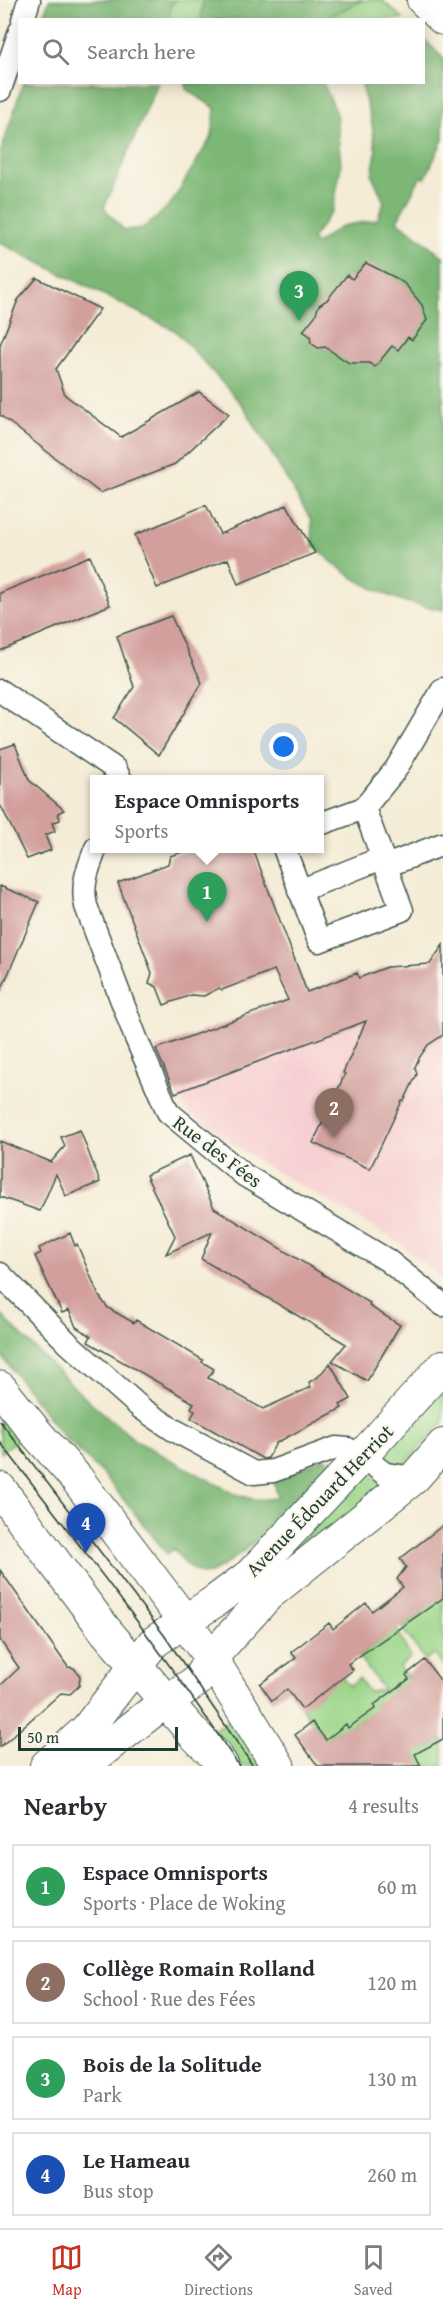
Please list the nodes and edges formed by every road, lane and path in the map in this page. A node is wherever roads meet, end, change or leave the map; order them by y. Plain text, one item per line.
1 (29, 0) edge
2 (423, 0) edge
3 (24, 18) edge
4 (443, 19) edge
5 (18, 37) edge
6 (0, 90) edge
7 (443, 689) edge
8 (0, 691) edge
9 (117, 775) edge
10 (364, 808) junction
11 (324, 823) edge
12 (443, 844) edge
13 (94, 853) edge
14 (285, 853) edge
15 (384, 862) junction
16 (299, 891) junction
17 (0, 1274) edge
18 (443, 1305) edge
19 (443, 1366) edge
20 (0, 1388) edge
21 (443, 1445) edge
22 (362, 1456) junction
23 (414, 1478) junction
24 (0, 1489) edge
25 (185, 1622) junction
26 (211, 1658) junction
27 (137, 1666) junction
28 (166, 1701) junction
29 (46, 1766) edge
30 (83, 1766) edge
31 (222, 1766) edge
32 (278, 1766) edge

1 - 3 street
2 - 4 street
5 - 6 street
7 - 10 street
8 - 9 street
10 - 11 street
10 - 15 street
12 - 15 street
13 - 18 street, Rue des Fées
14 - 16 street
15 - 16 street
15 - 16 street
17 - 22 street
19 - 22 street, Avenue Édouard Herriot
20 - 25 main road
21 - 23 street, Avenue Édouard Herriot
22 - 23 street
22 - 25 street, Avenue Édouard Herriot
23 - 26 street, Avenue Édouard Herriot
24 - 27 main road
25 - 26 main road
25 - 27 street, Avenue Édouard Herriot
26 - 28 street, Avenue Édouard Herriot
26 - 32 main road
27 - 28 main road
27 - 29 street
28 - 30 street
28 - 31 main road

